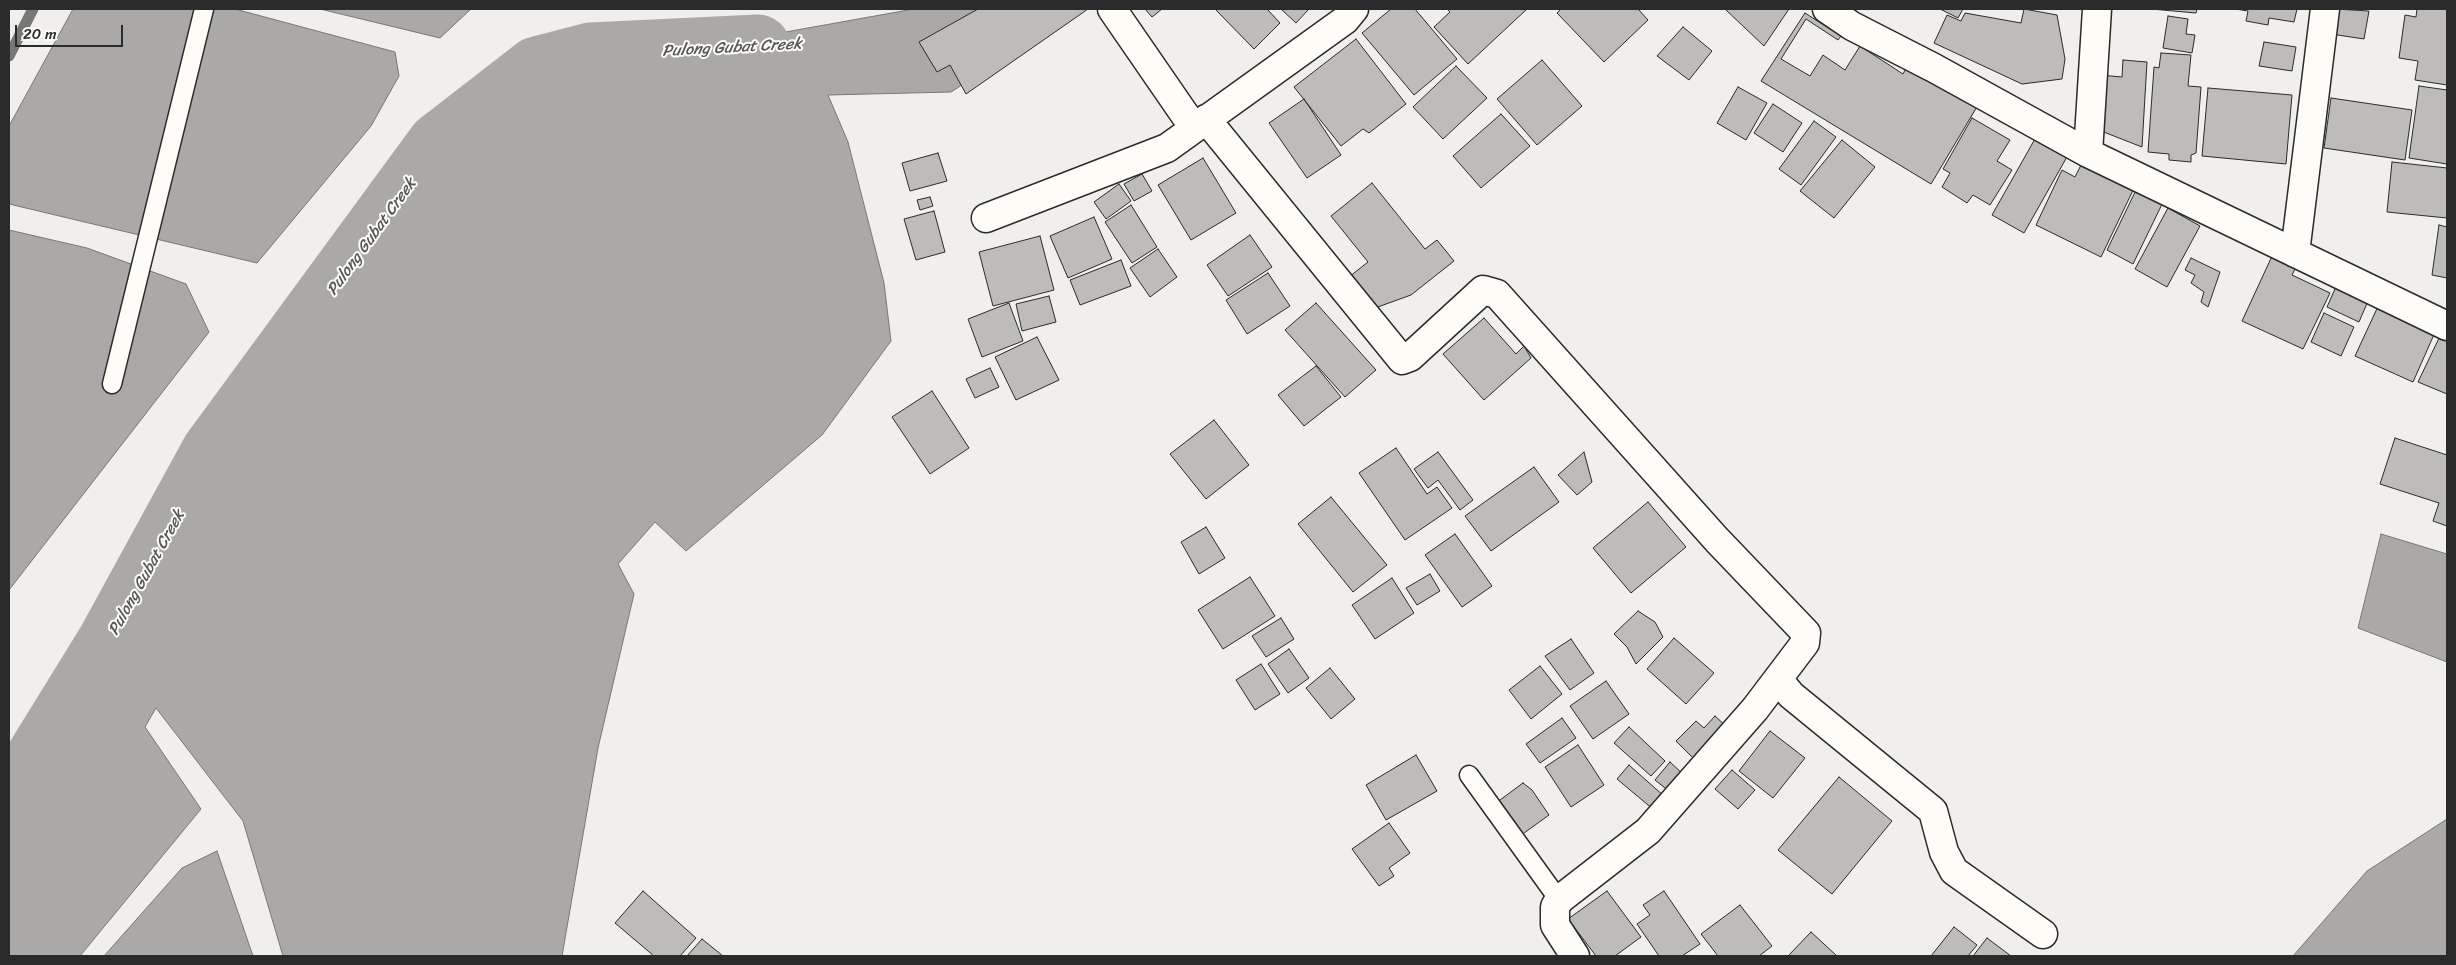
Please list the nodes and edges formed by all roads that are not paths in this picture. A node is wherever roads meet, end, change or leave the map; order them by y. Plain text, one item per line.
1 (204, 9) edge
2 (1112, 9) edge
3 (1354, 9) edge
4 (1827, 9) edge
5 (2097, 9) edge
6 (2325, 9) edge
7 (1853, 17) edge
8 (1200, 124) junction
9 (2088, 153) junction
10 (986, 218) dead end
11 (2295, 253) junction
12 (2447, 326) edge
13 (112, 384) dead end
14 (1778, 679) junction
15 (1469, 775) dead end
16 (1560, 900) junction
17 (2043, 934) dead end
18 (1575, 956) edge

1 - 13 lane
2 - 8 street
3 - 8 street
4 - 7 street
5 - 9 street
6 - 11 street
7 - 9 street
8 - 10 street
8 - 14 street
9 - 11 street
11 - 12 street
14 - 16 street
14 - 17 street
15 - 16 lane
16 - 18 street

